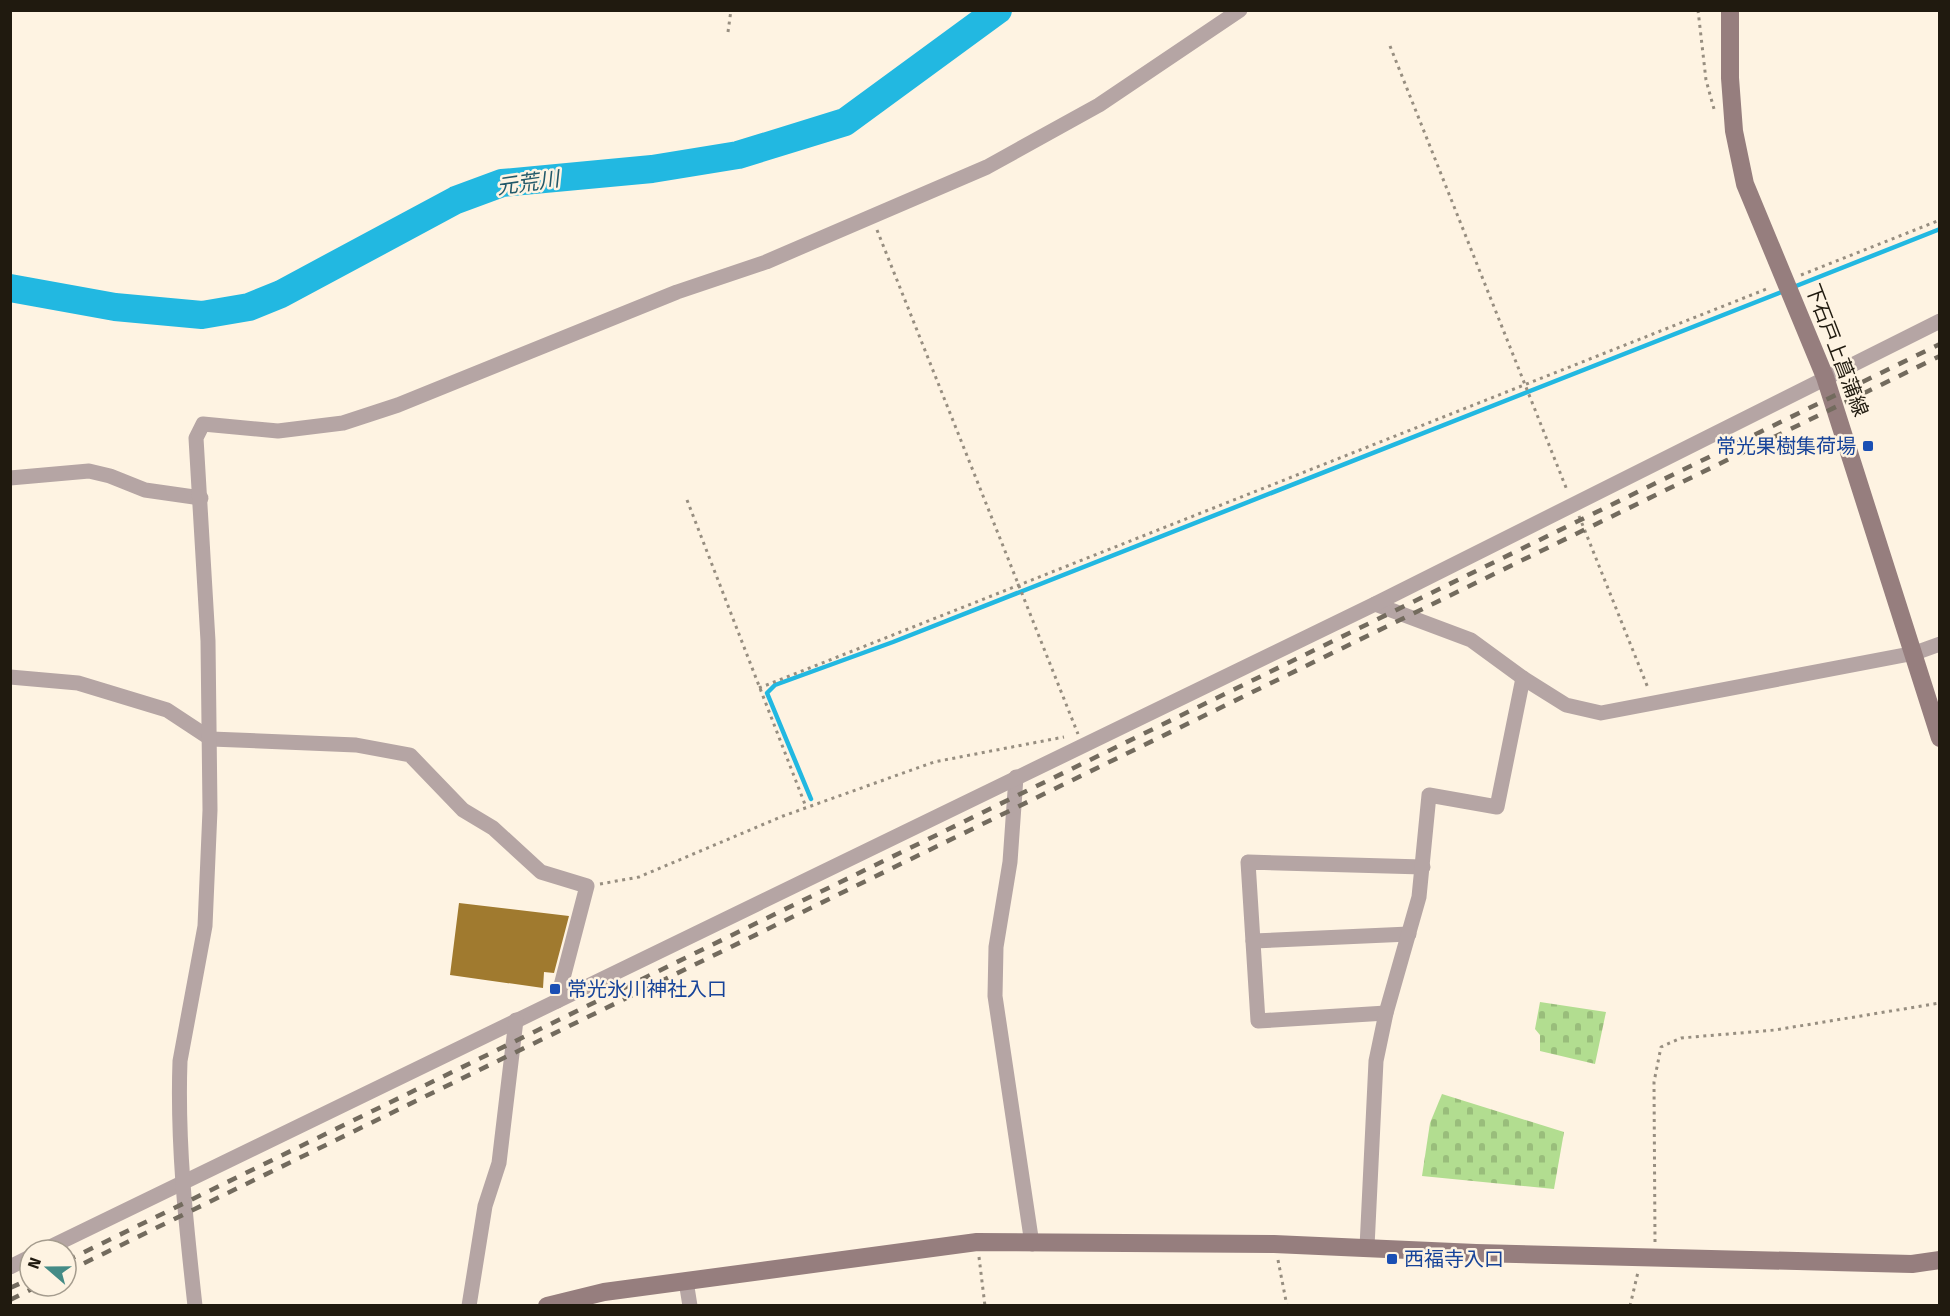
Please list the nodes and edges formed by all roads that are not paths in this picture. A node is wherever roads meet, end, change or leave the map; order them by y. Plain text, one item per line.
1 (1240, 10) edge
2 (1730, 10) edge
3 (1940, 321) edge
4 (1825, 376) junction
5 (10, 478) edge
6 (201, 498) junction
7 (1375, 603) junction
8 (1940, 644) edge
9 (1915, 653) junction
10 (10, 677) edge
11 (1522, 678) junction
12 (1940, 738) edge
13 (211, 739) junction
14 (1016, 777) junction
15 (1423, 867) junction
16 (1408, 934) junction
17 (1253, 941) junction
18 (557, 1001) junction
19 (1386, 1013) junction
20 (516, 1020) junction
21 (182, 1182) junction
22 (68, 1238) edge
23 (1032, 1244) junction
24 (1367, 1247) junction
25 (1940, 1260) edge
26 (686, 1281) junction
27 (195, 1305) edge
28 (469, 1305) edge
29 (546, 1305) edge
30 (690, 1305) edge

1 - 6 street
2 - 4 street, 下石戸上菖蒲線
3 - 4 street
4 - 7 street
4 - 9 street, 下石戸上菖蒲線
5 - 6 street
6 - 13 street
7 - 11 street
7 - 14 street
8 - 9 street
9 - 11 street
9 - 12 street, 下石戸上菖蒲線
10 - 13 street
11 - 15 street
13 - 18 street
13 - 21 street
14 - 18 street
14 - 23 street
15 - 16 street
15 - 17 street
16 - 17 street
16 - 19 street
17 - 19 street
18 - 20 street
19 - 24 street
20 - 21 street
20 - 28 street
21 - 22 street
21 - 27 street
23 - 24 street
23 - 26 street
24 - 25 street
26 - 29 street
26 - 30 street

